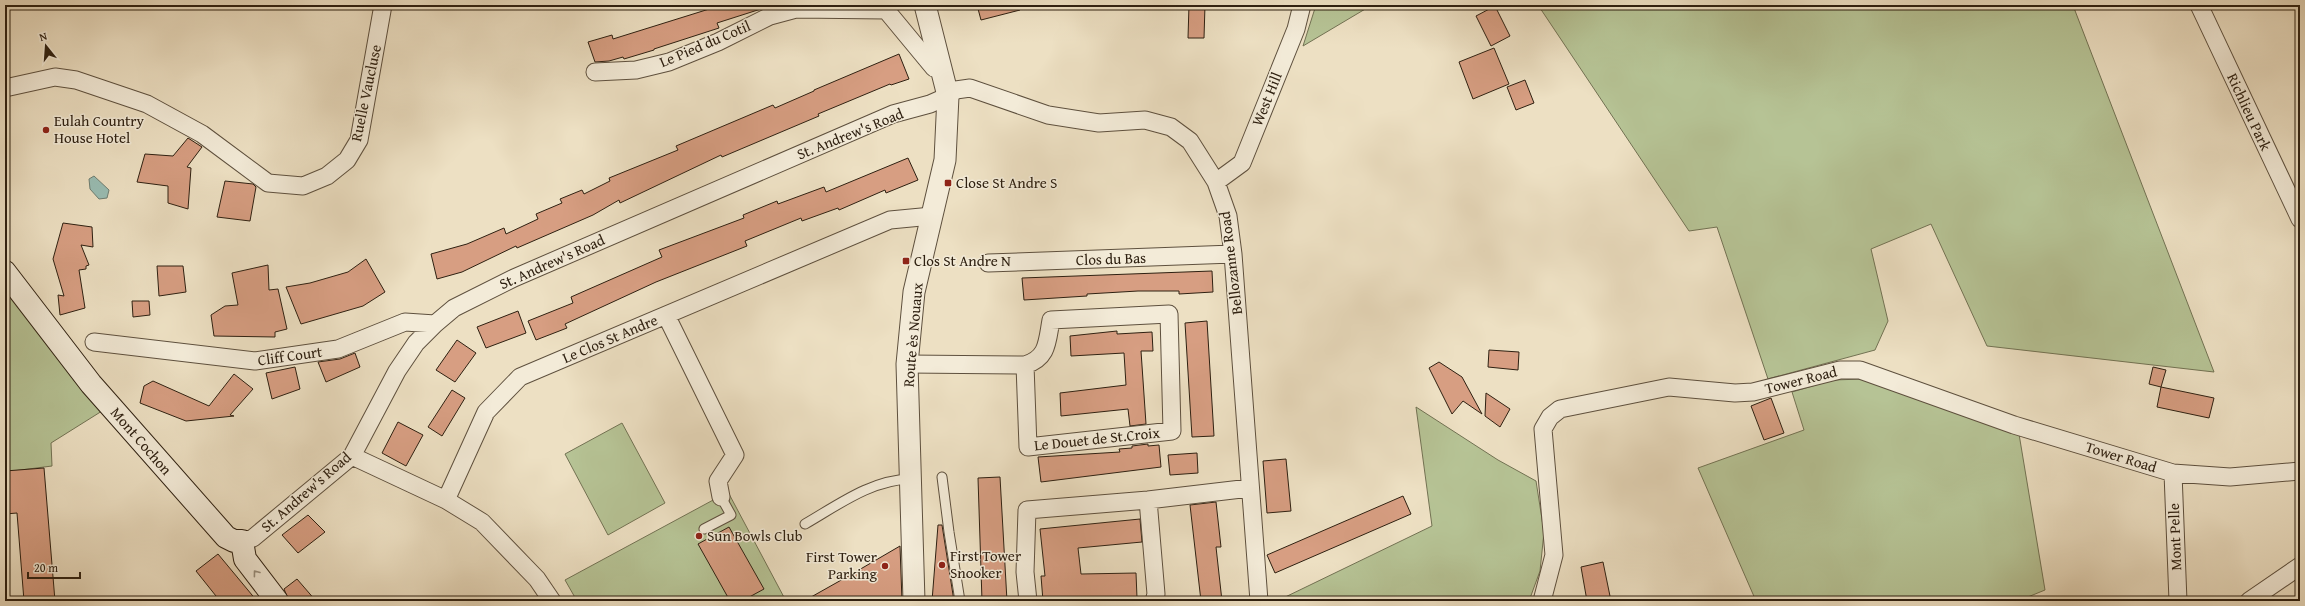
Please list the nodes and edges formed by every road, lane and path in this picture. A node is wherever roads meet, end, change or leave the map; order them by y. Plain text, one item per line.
1 (383, 5) edge
2 (924, 5) edge
3 (1302, 5) edge
4 (2199, 5) edge
5 (885, 7) edge
6 (942, 69) junction
7 (595, 72) dead end
8 (5, 88) edge
9 (948, 96) junction
10 (1216, 182) junction
11 (932, 216) junction
12 (2300, 219) edge
13 (1233, 254) junction
14 (988, 263) dead end
15 (5, 272) edge
16 (666, 315) junction
17 (435, 324) junction
18 (94, 342) dead end
19 (907, 364) junction
20 (1025, 365) junction
21 (352, 456) junction
22 (2300, 471) edge
23 (2172, 473) junction
24 (942, 477) dead end
25 (910, 479) junction
26 (1250, 488) junction
27 (721, 497) joint
28 (446, 500) junction
29 (1148, 500) junction
30 (804, 524) dead end
31 (704, 529) dead end
32 (242, 541) junction
33 (2300, 566) edge
34 (277, 601) edge
35 (552, 601) edge
36 (914, 601) edge
37 (960, 601) edge
38 (1028, 601) edge
39 (1154, 601) edge
40 (1259, 601) edge
41 (1542, 601) edge
42 (2178, 601) edge
43 (2249, 601) edge

1 - 8 street, Ruelle Vaucluse
2 - 6 street, Route ès Nouaux
3 - 10 street, West Hill
4 - 12 street, Richlieu Park
5 - 6 street
5 - 7 street, Le Pied du Cotil
6 - 9 street, Route ès Nouaux
9 - 10 street, Bellozanne Road
9 - 11 street, Route ès Nouaux
9 - 17 street, St. Andrew's Road
10 - 13 street, Bellozanne Road
11 - 16 street, Le Clos St Andre
11 - 19 street, Route ès Nouaux
13 - 14 street, Clos du Bas
13 - 26 street, Bellozanne Road
15 - 32 main road, Mont Cochon
16 - 27 street
16 - 28 street, Le Clos St Andre
17 - 18 street, Cliff Court
17 - 21 street, St. Andrew's Road
19 - 20 street
19 - 25 street, Route ès Nouaux
20 - 20 street, Le Douet de St.Croix
21 - 28 street
21 - 32 street, St. Andrew's Road
22 - 23 street, Tower Road
23 - 41 street, Tower Road
23 - 42 street, Mont Pelle
24 - 37 lane
25 - 30 lane
25 - 36 street, Route ès Nouaux
26 - 29 street
26 - 40 street, Bellozanne Road
27 - 31 lane
28 - 35 street
29 - 38 street
29 - 39 street
34 -> 32 main road
33 - 43 street

